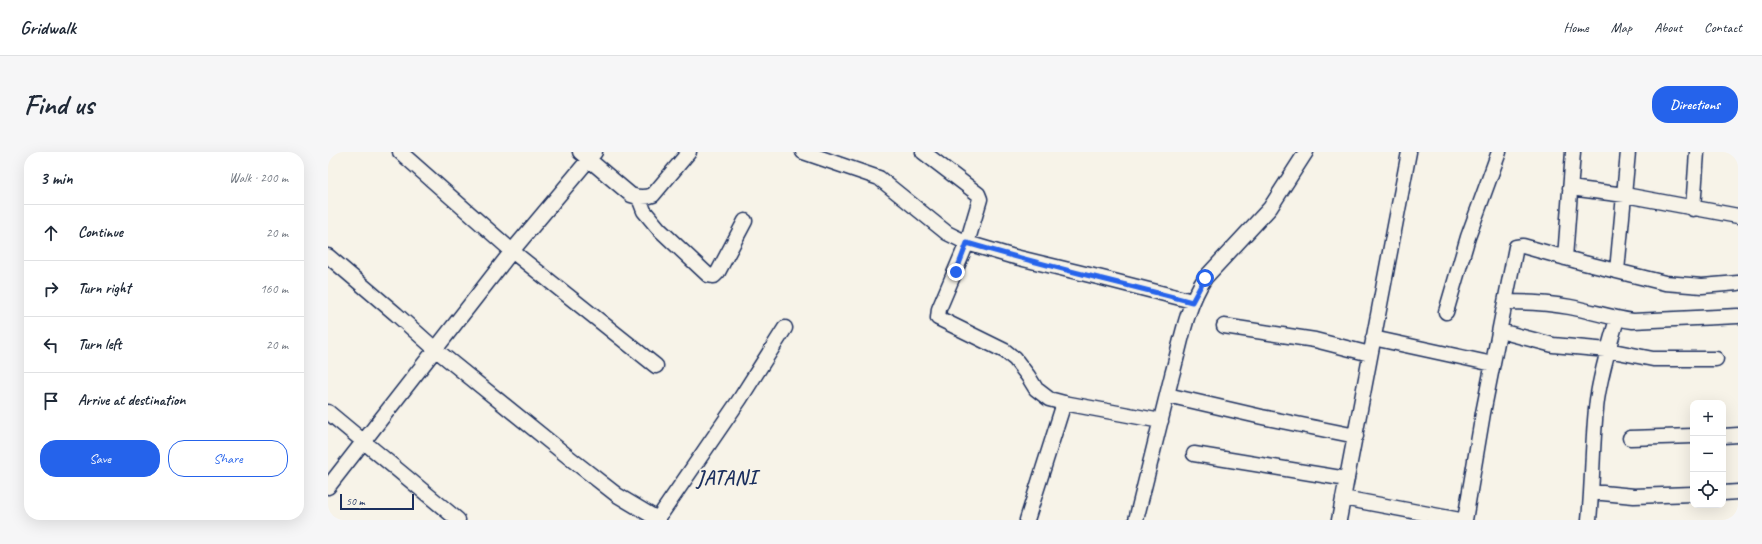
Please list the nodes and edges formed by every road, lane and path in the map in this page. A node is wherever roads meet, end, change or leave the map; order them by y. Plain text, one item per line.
1 (400, 152) edge
2 (689, 152) edge
3 (802, 152) edge
4 (923, 152) edge
5 (1306, 152) edge
6 (1409, 152) edge
7 (1499, 152) edge
8 (1573, 152) edge
9 (1628, 152) edge
10 (1697, 152) edge
11 (588, 155) edge
12 (1570, 188) junction
13 (1625, 195) junction
14 (639, 198) junction
15 (1693, 209) junction
16 (1738, 216) edge
17 (745, 221) dead end
18 (967, 243) junction
19 (512, 251) junction
20 (328, 256) edge
21 (1565, 258) junction
22 (1617, 271) junction
23 (1738, 283) edge
24 (1192, 302) junction
25 (1506, 302) junction
26 (1446, 312) dead end
27 (1738, 316) edge
28 (1617, 319) junction
29 (1224, 326) dead end
30 (785, 328) dead end
31 (1500, 331) junction
32 (1373, 338) junction
33 (435, 349) junction
34 (1608, 350) junction
35 (1370, 354) junction
36 (1716, 359) dead end
37 (1493, 364) junction
38 (656, 366) dead end
39 (1167, 395) junction
40 (1064, 403) junction
41 (328, 412) edge
42 (1161, 421) junction
43 (1738, 435) edge
44 (1356, 436) junction
45 (1690, 436) edge
46 (1726, 436) edge
47 (1630, 438) dead end
48 (363, 442) junction
49 (1194, 454) dead end
50 (1347, 479) junction
51 (328, 487) edge
52 (1592, 492) junction
53 (1738, 492) edge
54 (1726, 493) edge
55 (1690, 494) edge
56 (1343, 498) junction
57 (458, 520) edge
58 (658, 520) edge
59 (1027, 520) edge
60 (1136, 520) edge
61 (1338, 520) edge
62 (1460, 520) edge
63 (1465, 520) edge
64 (1589, 520) edge

1 - 19 street
2 - 14 street
3 - 18 street
4 - 18 street
5 - 24 street
6 - 32 street
7 - 26 street
8 - 12 street
9 - 13 street
10 - 15 street
11 - 14 street
11 - 19 street
12 - 13 street
12 - 21 street
13 - 15 street
13 - 22 street
14 - 17 street
15 - 16 street
18 - 24 street
18 - 40 street
19 - 33 street
19 - 38 street
20 - 33 street
21 - 22 street
21 - 25 street
22 - 23 street
24 - 39 street
25 - 28 street
25 - 31 street
27 - 28 street
28 - 34 street
29 - 35 street
30 - 58 street
31 - 34 street
31 - 37 street
32 - 35 street
32 - 37 street
33 - 48 street
33 - 58 street
34 - 36 street
34 - 52 street
35 - 44 street
37 - 63 street
39 - 42 street
39 - 44 street
40 - 42 street
40 - 59 street
41 - 48 street
42 - 60 street
43 - 46 street
44 - 50 street
45 - 47 street
48 - 51 street
48 - 57 street
49 - 50 street
50 - 56 street
52 - 55 street
52 - 64 street
53 - 54 street
56 - 61 street
56 - 62 street

